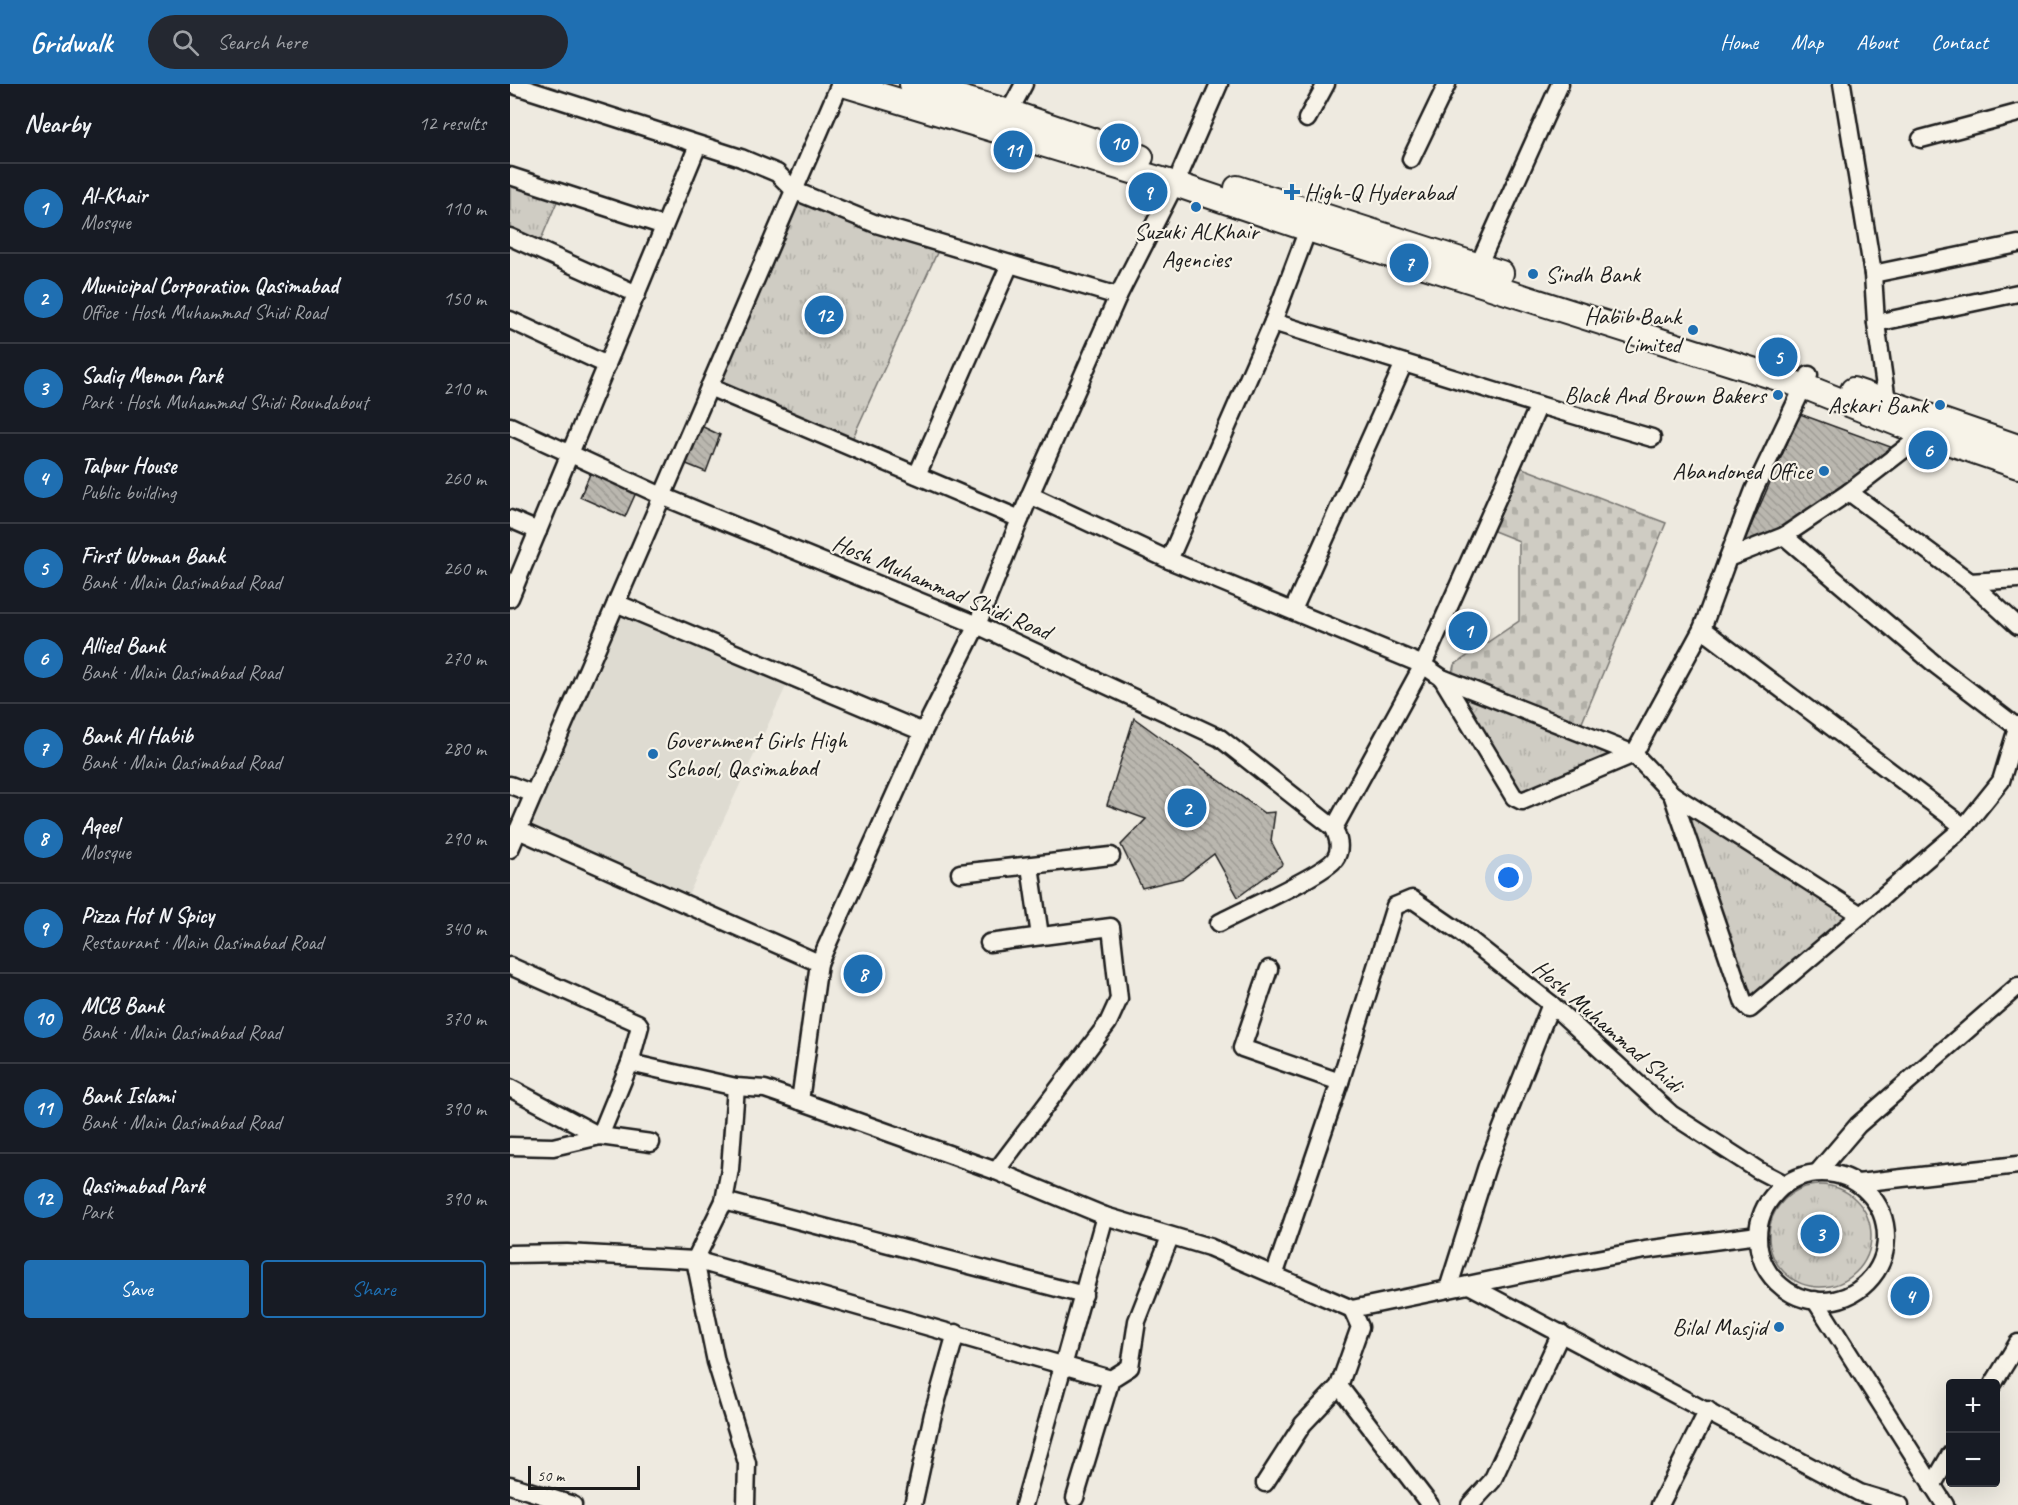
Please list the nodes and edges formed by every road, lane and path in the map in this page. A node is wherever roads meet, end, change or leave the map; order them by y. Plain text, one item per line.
1 (510, 84) edge
2 (842, 84) edge
3 (912, 84) edge
4 (1024, 84) edge
5 (1218, 84) edge
6 (1326, 84) edge
7 (1447, 84) edge
8 (1560, 84) edge
9 (1842, 84) edge
10 (1009, 112) junction
11 (2018, 113) edge
12 (1307, 119) dead end
13 (1921, 139) dead end
14 (698, 145) junction
15 (1412, 159) dead end
16 (510, 176) edge
17 (1178, 177) junction
18 (795, 191) junction
19 (664, 226) junction
20 (1308, 229) junction
21 (510, 237) edge
22 (2018, 244) edge
23 (1010, 264) junction
24 (1478, 266) junction
25 (1873, 274) junction
26 (637, 294) junction
27 (2018, 295) edge
28 (1118, 296) junction
29 (510, 320) edge
30 (1273, 322) junction
31 (1876, 323) junction
32 (1404, 363) junction
33 (607, 365) junction
34 (1808, 381) junction
35 (709, 387) junction
36 (1539, 405) junction
37 (1885, 409) junction
38 (510, 426) edge
39 (1924, 434) junction
40 (1652, 438) dead end
41 (2018, 447) edge
42 (571, 455) junction
43 (2018, 466) edge
44 (917, 475) junction
45 (1849, 492) junction
46 (1030, 495) junction
47 (662, 496) junction
48 (510, 519) edge
49 (1020, 519) junction
50 (538, 531) junction
51 (1784, 536) junction
52 (1728, 558) junction
53 (1168, 560) junction
54 (2018, 579) edge
55 (1970, 582) junction
56 (510, 598) edge
57 (616, 603) junction
58 (1293, 610) junction
59 (977, 625) junction
60 (2018, 626) edge
61 (1702, 629) junction
62 (1423, 665) junction
63 (1442, 678) junction
64 (2018, 727) edge
65 (924, 732) junction
66 (1634, 754) junction
67 (510, 785) edge
68 (534, 794) junction
69 (1672, 794) junction
70 (1964, 827) junction
71 (1334, 828) junction
72 (518, 830) junction
73 (510, 849) edge
74 (1111, 856) dead end
75 (1030, 866) junction
76 (960, 873) dead end
77 (1861, 915) junction
78 (1219, 923) dead end
79 (1040, 936) junction
80 (988, 943) dead end
81 (819, 963) junction
82 (510, 966) edge
83 (1269, 969) dead end
84 (2018, 986) edge
85 (1551, 1004) junction
86 (630, 1063) junction
87 (1340, 1082) junction
88 (736, 1087) junction
89 (510, 1088) edge
90 (800, 1101) junction
91 (600, 1136) junction
92 (651, 1143) dead end
93 (510, 1146) edge
94 (2018, 1165) edge
95 (996, 1172) junction
96 (1817, 1173) junction
97 (1858, 1183) junction
98 (1785, 1185) junction
99 (724, 1201) junction
100 (1105, 1216) junction
101 (1758, 1235) junction
102 (1170, 1237) junction
103 (510, 1254) edge
104 (695, 1260) junction
105 (1275, 1274) junction
106 (1469, 1285) junction
107 (1448, 1288) junction
108 (1084, 1295) junction
109 (1815, 1300) junction
110 (1352, 1310) junction
111 (956, 1333) junction
112 (1561, 1333) junction
113 (2018, 1343) edge
114 (1063, 1365) junction
115 (1111, 1379) junction
116 (1996, 1379) edge
117 (1339, 1386) junction
118 (1708, 1410) junction
119 (1946, 1462) edge
120 (1265, 1483) dead end
121 (510, 1485) edge
122 (1932, 1486) junction
123 (1076, 1498) dead end
124 (1857, 1499) edge
125 (573, 1505) edge
126 (746, 1505) edge
127 (913, 1505) edge
128 (1024, 1505) edge
129 (1430, 1505) edge
130 (1470, 1505) edge
131 (1660, 1505) edge
132 (1900, 1505) edge
133 (1945, 1505) edge

1 - 14 street
2 - 17 main road
2 - 18 street
3 - 10 main road
4 - 10 street
5 - 17 street
6 - 12 street
7 - 15 street
8 - 24 street
9 - 25 street
10 - 17 main road
11 - 13 street
14 - 18 street
14 - 19 street
16 - 19 street
17 - 20 main road
17 - 24 main road
17 - 28 street
18 - 23 street
18 - 35 street
19 - 26 street
20 - 30 street
20 - 34 main road
21 - 26 street
22 - 25 street
23 - 28 street
23 - 44 street
24 - 34 main road
25 - 31 street
26 - 33 street
27 - 31 street
28 - 46 street
29 - 33 street
30 - 32 street
30 - 53 street
31 - 37 street
32 - 36 street
32 - 58 street
33 - 42 street
34 - 37 main road
34 - 52 street
35 - 44 street
35 - 47 street
36 - 40 street
36 - 62 street
37 - 39 main road
37 - 41 main road
38 - 42 street, Hosh Muhammad Shidi Road
39 - 43 main road
39 - 45 street
42 - 47 street, Hosh Muhammad Shidi Road
42 - 50 street
44 - 49 street
45 - 51 street
45 - 55 street
46 - 49 street
46 - 53 street
47 - 57 street
47 - 59 street, Hosh Muhammad Shidi Road
48 - 50 street
49 - 59 street
50 - 56 street
51 - 52 street
51 - 64 street
52 - 61 street
53 - 58 street
54 - 55 street
55 - 60 street
57 - 65 street
57 - 68 street
58 - 62 street
59 - 65 street
59 - 71 street, Hosh Muhammad Shidi Road
61 - 66 street
61 - 70 street
62 - 63 street
62 - 71 street
63 - 66 street
63 - 66 street
64 - 70 street
65 - 81 street
66 - 69 street
67 - 68 street
68 - 72 street
69 - 77 street
69 - 77 street
70 - 77 street
71 - 78 street
72 - 73 street
72 - 81 street
74 - 75 street
75 - 76 street
75 - 79 street
79 - 80 street
79 - 95 street
81 - 90 street
82 - 86 street
83 - 87 street
84 - 96 street
85 - 87 street, Hosh Muhammad Shidi
85 - 98 street, Hosh Muhammad Shidi
85 - 107 street
86 - 88 street
86 - 91 street
87 - 105 street
88 - 90 street
88 - 99 street
89 - 91 street
90 - 95 street
91 - 92 street
91 - 93 street
94 - 97 street
95 - 100 street
96 - 97 street
96 - 98 street
97 - 109 street
98 - 101 street
99 - 104 street
99 - 108 street
100 - 102 street
100 - 108 street
101 - 106 street
101 - 109 street
102 - 105 street
102 - 115 street
103 - 104 street
104 - 111 street
104 - 126 street
105 - 110 street
106 - 107 street
106 - 112 street
107 - 110 street
108 - 114 street
109 - 122 street
110 - 117 street
111 - 114 street
111 - 127 street
112 - 118 street
112 - 130 street
113 - 116 street
114 - 115 street
114 - 128 street
115 - 123 street
117 - 120 street
117 - 129 street
118 - 124 street
118 - 131 street
119 - 122 street
121 - 125 street
122 - 133 street
124 - 132 street

